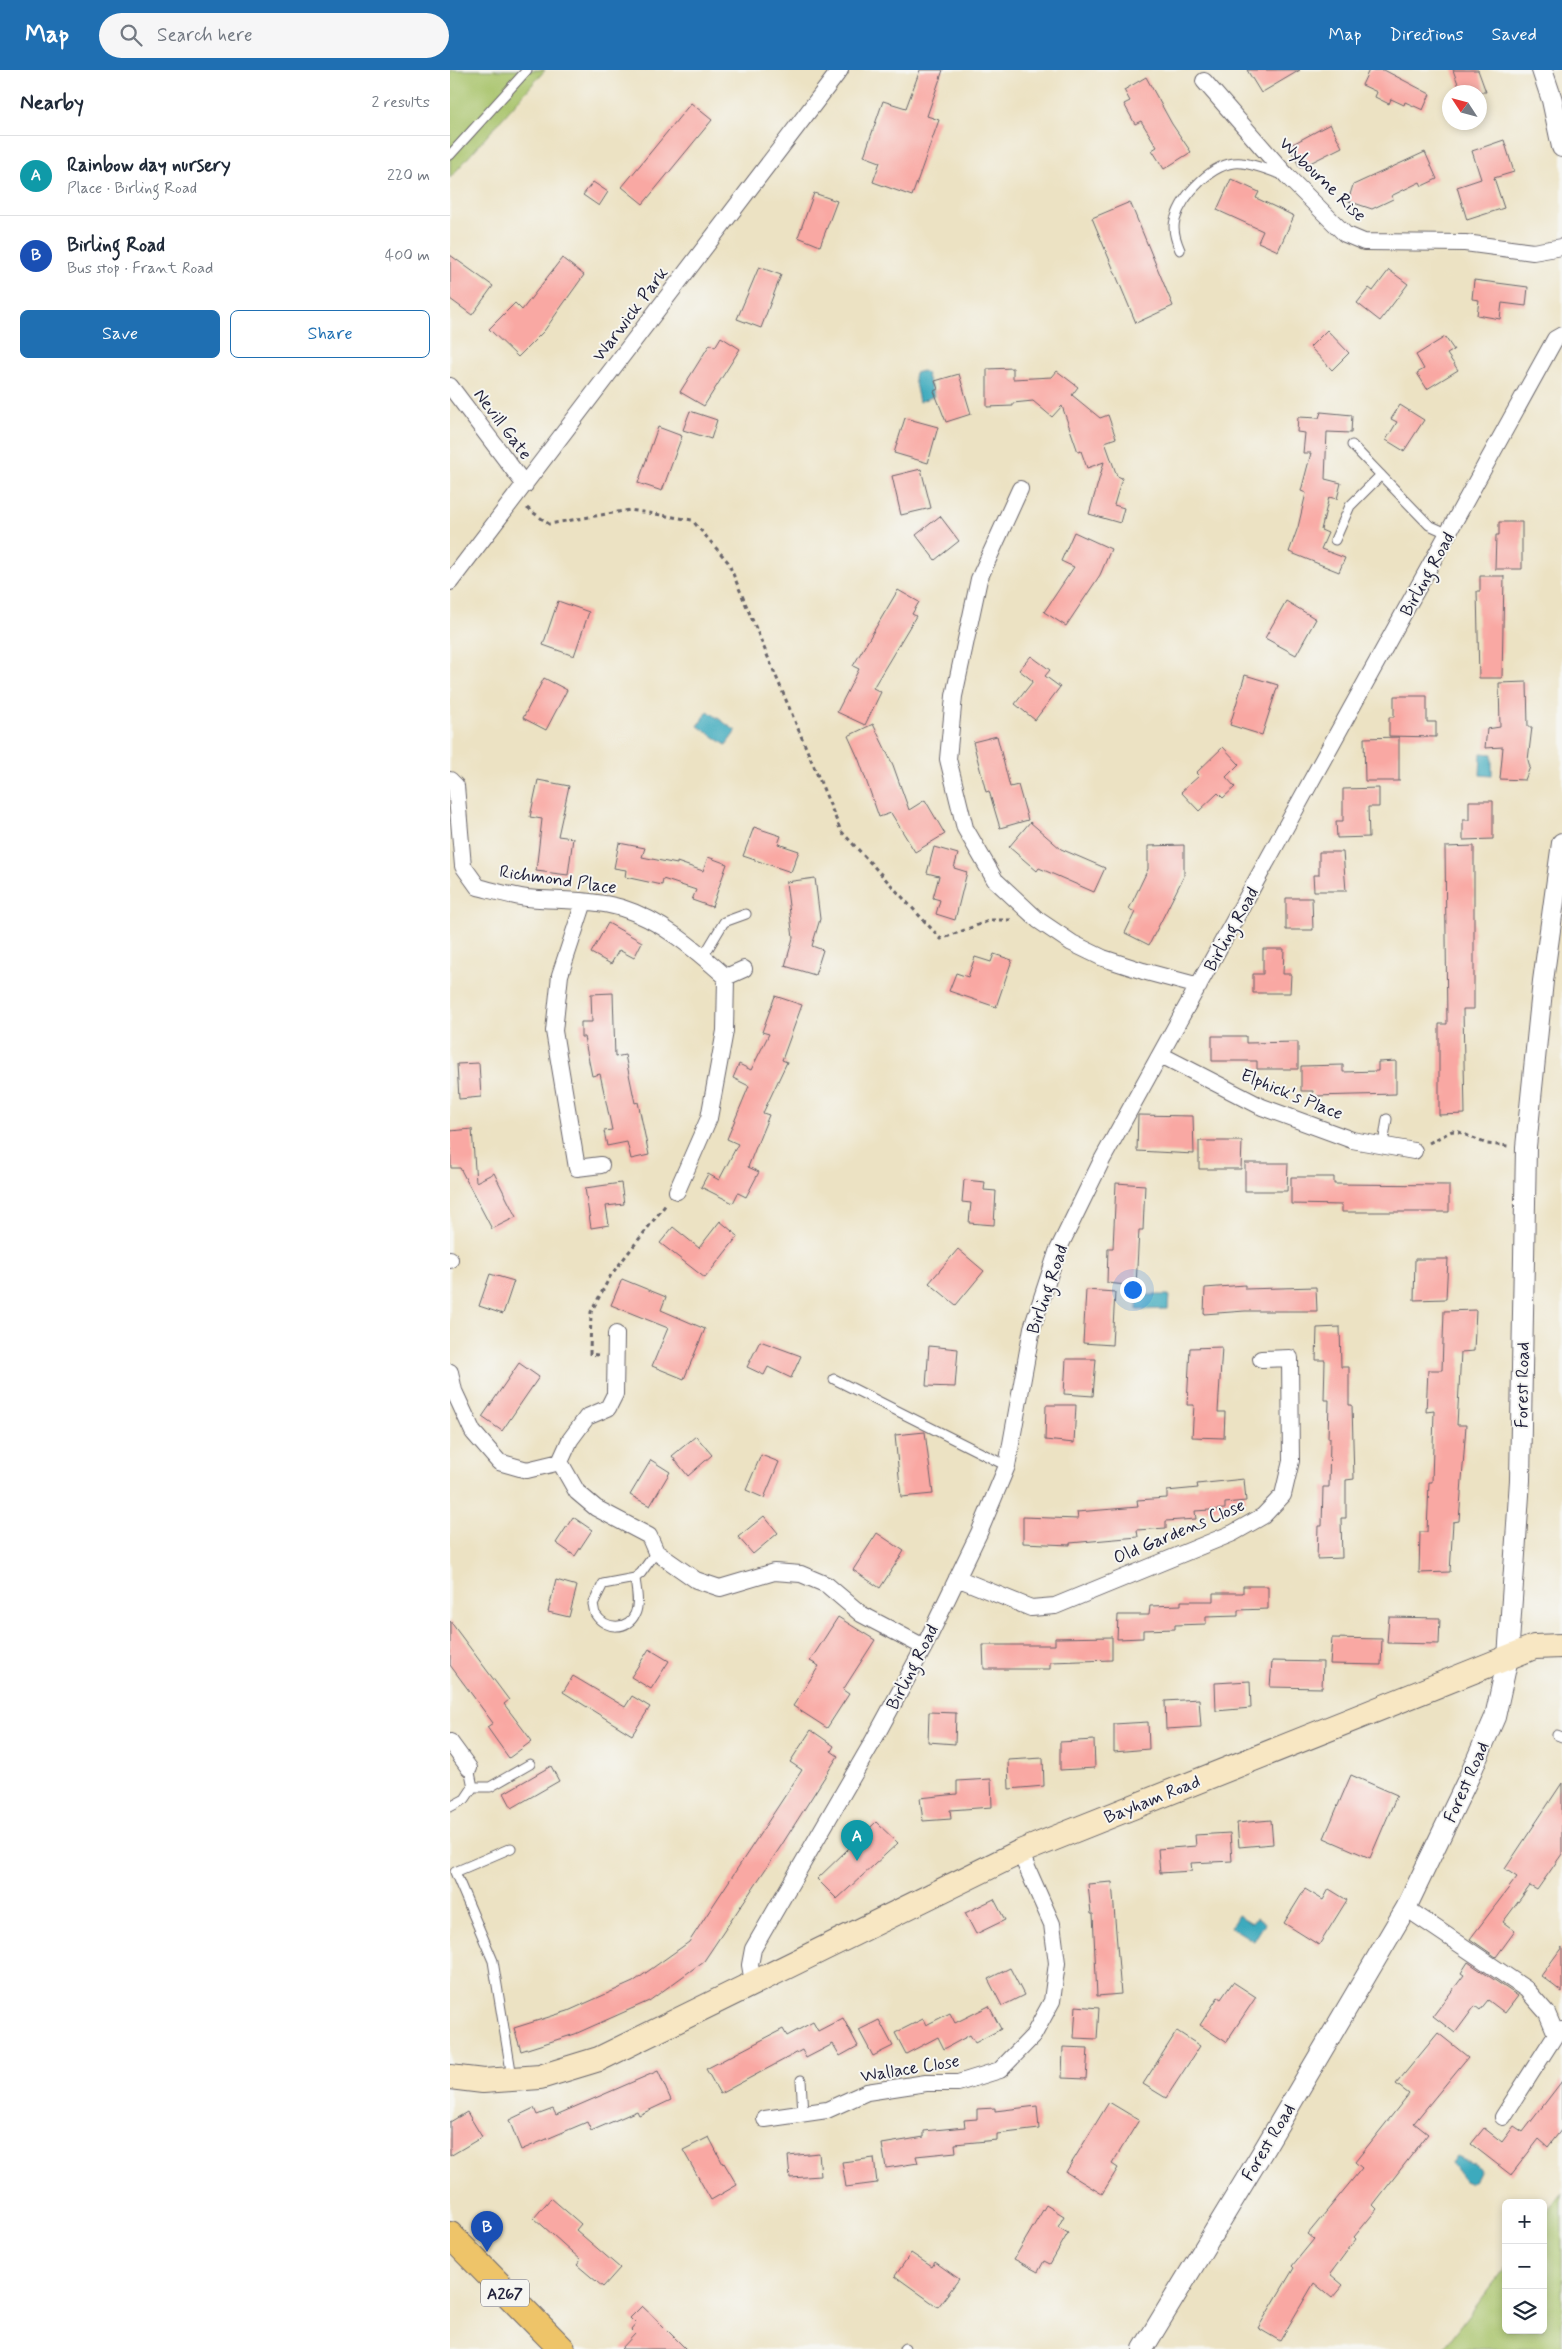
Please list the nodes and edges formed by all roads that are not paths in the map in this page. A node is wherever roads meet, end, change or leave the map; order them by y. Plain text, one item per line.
1 (527, 70) edge
2 (840, 70) edge
3 (1542, 70) edge
4 (1204, 81) dead end
5 (1557, 97) edge
6 (1562, 147) edge
7 (450, 155) edge
8 (1286, 176) junction
9 (1562, 248) edge
10 (1180, 250) dead end
11 (1562, 335) edge
12 (450, 386) edge
13 (1352, 445) dead end
14 (1381, 475) junction
15 (525, 486) junction
16 (1020, 489) dead end
17 (1449, 534) junction
18 (1334, 540) dead end
19 (450, 582) edge
20 (450, 780) edge
21 (1562, 843) edge
22 (584, 902) junction
23 (746, 914) dead end
24 (703, 956) junction
25 (744, 969) dead end
26 (726, 977) junction
27 (1199, 986) junction
28 (1161, 1055) junction
29 (1387, 1119) dead end
30 (1383, 1145) junction
31 (1414, 1151) road end
32 (601, 1165) dead end
33 (677, 1191) road end
34 (616, 1334) dead end
35 (1261, 1359) dead end
36 (450, 1372) edge
37 (834, 1380) dead end
38 (560, 1462) junction
39 (1007, 1466) junction
40 (656, 1552) junction
41 (635, 1578) junction
42 (957, 1578) junction
43 (1562, 1646) edge
44 (924, 1647) junction
45 (1508, 1658) junction
46 (452, 1748) edge
47 (530, 1764) dead end
48 (469, 1768) joint
49 (473, 1787) junction
50 (450, 1807) edge
51 (511, 1848) dead end
52 (1020, 1852) junction
53 (1406, 1908) junction
54 (753, 1982) junction
55 (1559, 2032) edge
56 (450, 2077) edge
57 (513, 2079) junction
58 (801, 2080) dead end
59 (803, 2113) junction
60 (1503, 2116) dead end
61 (765, 2119) dead end
62 (450, 2235) edge
63 (562, 2349) edge
64 (1143, 2349) edge

1 - 7 lane
2 - 15 street, Warwick Park
3 - 5 street
4 - 8 street, Wybourne Rise
5 - 6 street
8 - 9 street, Wybourne Rise
8 - 10 lane
11 - 17 street, Birling Road
12 - 15 street, Nevill Gate
13 - 14 lane
14 - 17 lane
14 - 18 lane
15 - 19 street, Warwick Park
16 - 27 street
17 - 27 street, Birling Road
20 - 22 street, Richmond Place
21 - 45 street, Forest Road
22 - 24 street, Richmond Place
22 - 32 street
23 - 24 lane
24 - 26 street, Richmond Place
25 - 26 street
26 - 33 street
27 - 28 street, Birling Road
28 - 30 street, Elphick's Place
28 - 39 street, Birling Road
29 - 30 lane
30 - 31 street, Elphick's Place
34 - 38 street
35 - 42 street, Old Gardens Close
36 - 38 street
37 - 39 lane
38 - 40 street
39 - 42 street, Birling Road
40 - 41 lane
40 - 44 street
41 - 41 lane
42 - 44 street, Birling Road
43 - 45 main road, Bayham Road
44 - 54 street, Birling Road
45 - 52 main road, Bayham Road
45 - 53 street, Forest Road
46 - 48 street
47 - 49 lane
48 - 49 lane
49 - 50 lane
51 - 57 lane
52 - 54 main road, Bayham Road
52 - 59 street, Wallace Close
53 - 55 street
53 - 64 street, Forest Road
54 - 57 main road
55 - 60 street
56 - 57 main road
58 - 59 lane
59 - 61 street, Wallace Close
62 - 63 main road, A267

